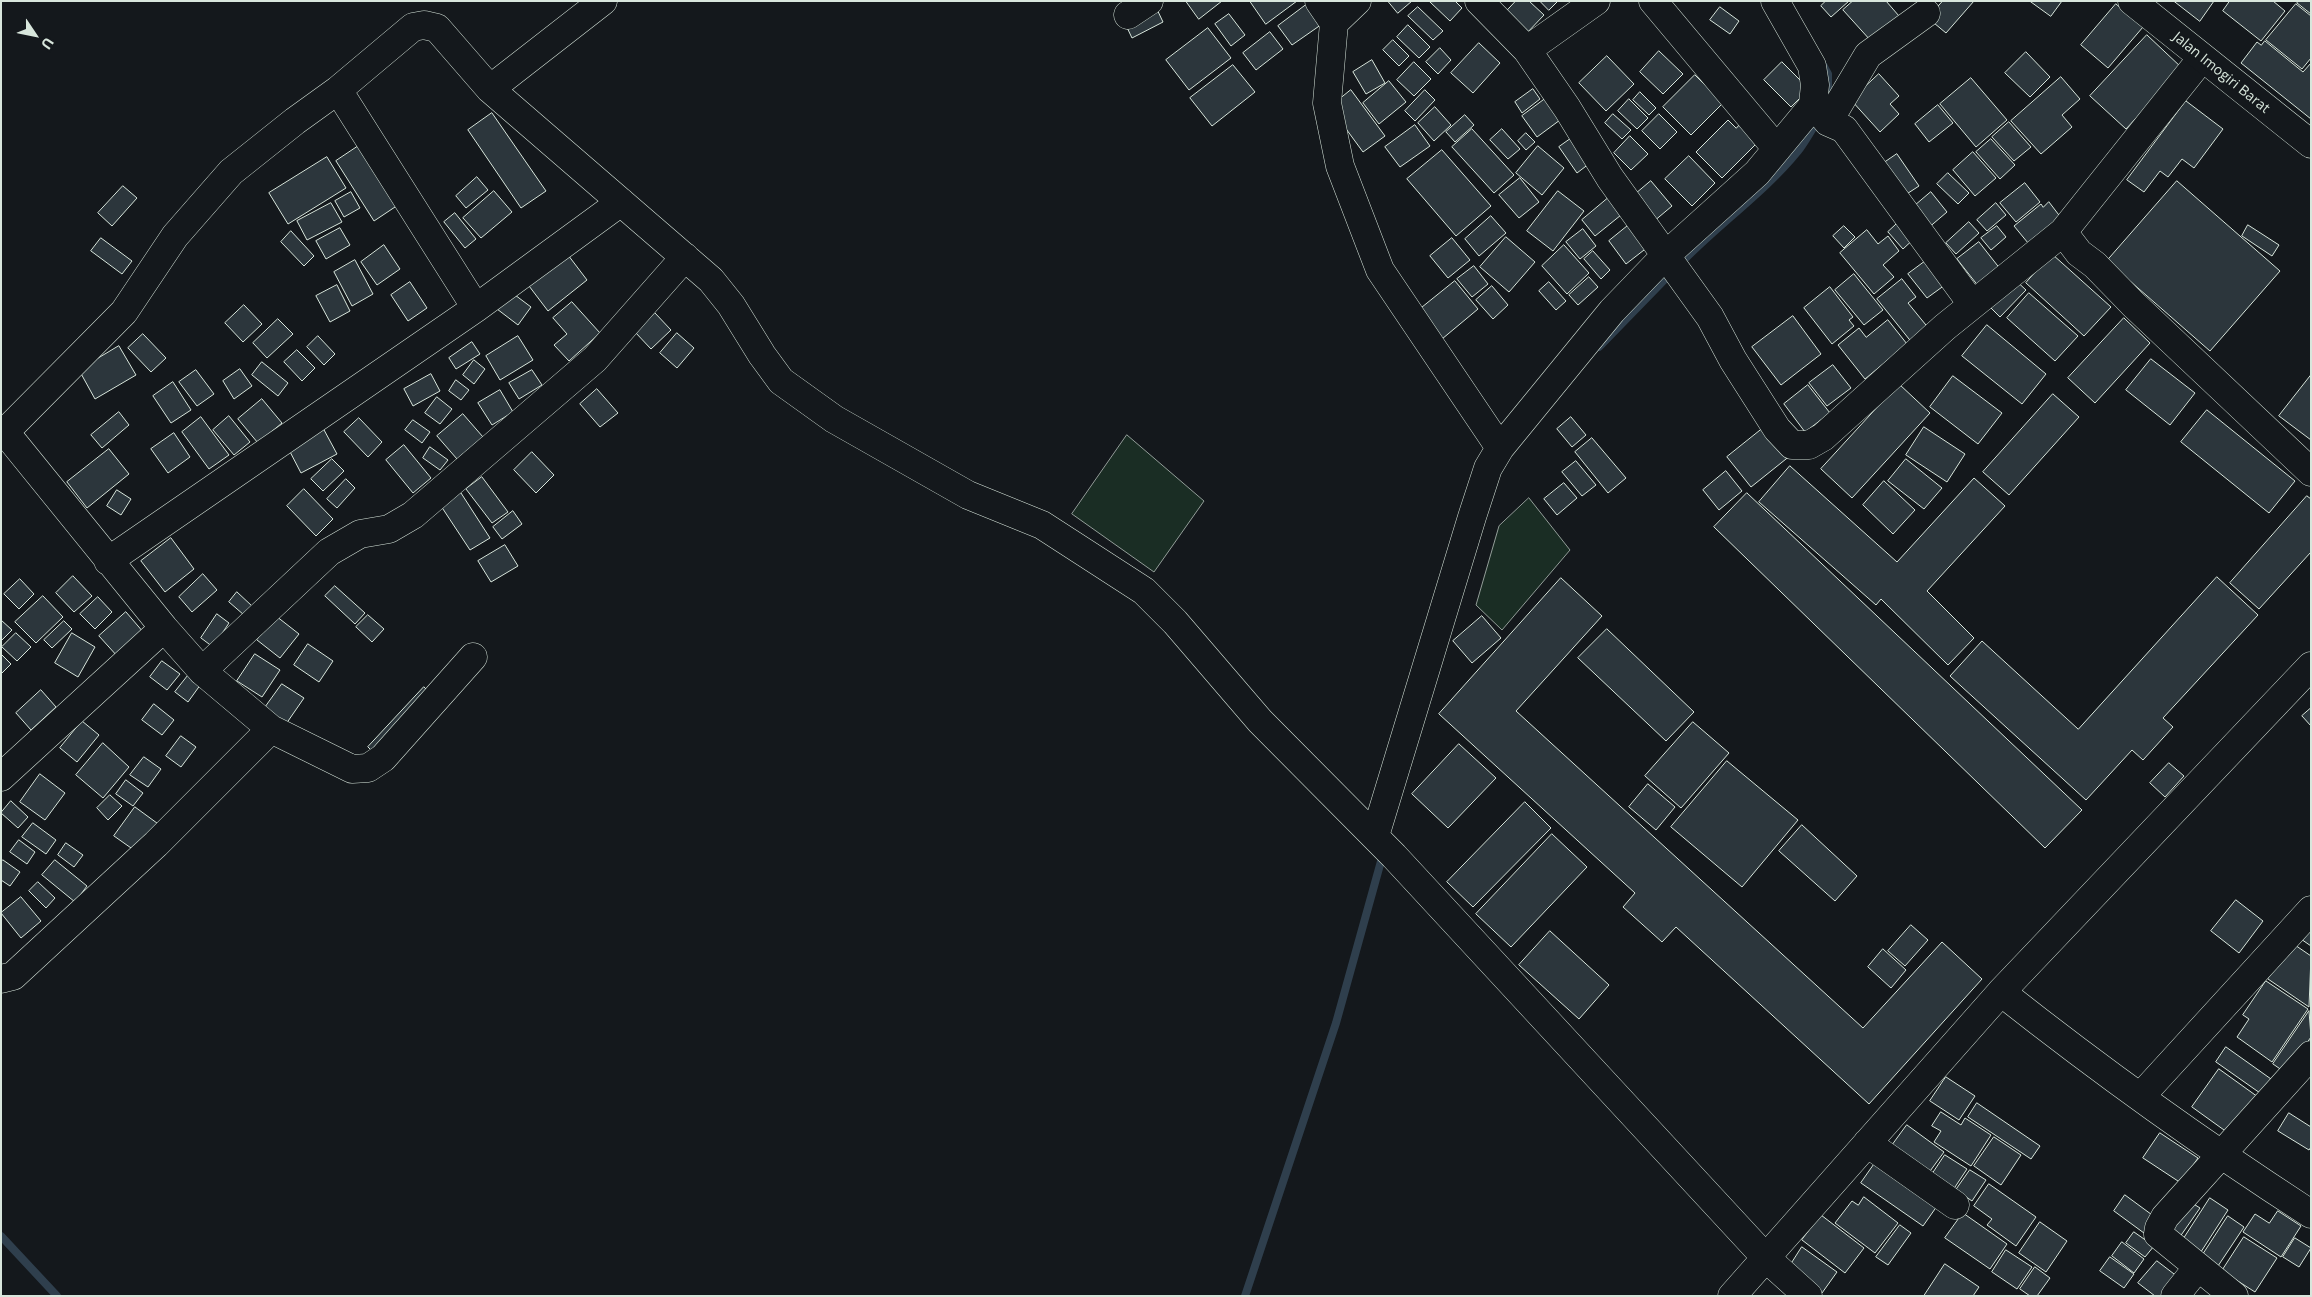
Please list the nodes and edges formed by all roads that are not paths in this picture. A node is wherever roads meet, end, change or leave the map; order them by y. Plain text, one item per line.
1 (603, 1) edge
2 (1319, 1) edge
3 (1357, 1) edge
4 (1478, 1) edge
5 (1596, 1) edge
6 (1653, 1) edge
7 (1775, 1) edge
8 (2132, 1) edge
9 (1926, 14) dead end
10 (1334, 23) junction
11 (1527, 50) junction
12 (2202, 58) junction
13 (490, 89) junction
14 (338, 90) junction
15 (1820, 113) junction
16 (2311, 144) edge
17 (1777, 148) junction
18 (621, 202) junction
19 (2063, 232) junction
20 (685, 257) junction
21 (1667, 259) junction
22 (1972, 304) junction
23 (476, 308) junction
24 (3, 431) edge
25 (1500, 448) junction
26 (2311, 472) edge
27 (108, 560) junction
28 (164, 628) junction
29 (473, 657) dead end
30 (2311, 666) edge
31 (202, 671) junction
32 (271, 729) junction
33 (1, 777) edge
34 (1383, 845) junction
35 (2311, 910) edge
36 (1, 979) edge
37 (2001, 992) junction
38 (2311, 1054) edge
39 (2140, 1097) junction
40 (1866, 1143) junction
41 (2220, 1156) junction
42 (1955, 1205) dead end
43 (2311, 1214) edge
44 (1766, 1259) junction
45 (2198, 1267) junction
46 (1732, 1296) edge
47 (1808, 1296) edge
48 (2175, 1296) edge
49 (2234, 1296) edge

1 - 13 street
2 - 10 street
3 - 10 street
4 - 11 street
5 - 11 street
6 - 17 street
7 - 15 street
8 - 12 street, Jalan Imogiri Barat
9 - 15 street
10 - 25 street
11 - 21 street
12 - 16 street, Jalan Imogiri Barat
12 - 19 street
13 - 14 street
13 - 18 street
14 - 23 street
14 - 24 street
15 - 17 street
15 - 22 street
17 - 21 street
18 - 20 street
18 - 23 street
19 - 22 street
19 - 26 street
20 - 31 street
20 - 34 street
21 - 22 street
21 - 25 street
23 - 27 street
24 - 27 street
25 - 34 street
27 - 28 street
28 - 31 street
28 - 33 street
29 - 32 street
30 - 37 street
31 - 32 street
32 - 36 street
34 - 44 street
35 - 39 street
37 - 39 street
37 - 40 street
38 - 41 street
39 - 41 street
40 - 42 street
40 - 44 street
41 - 43 street
41 - 45 street
44 - 46 street
44 - 47 street
45 - 48 street
45 - 49 street

